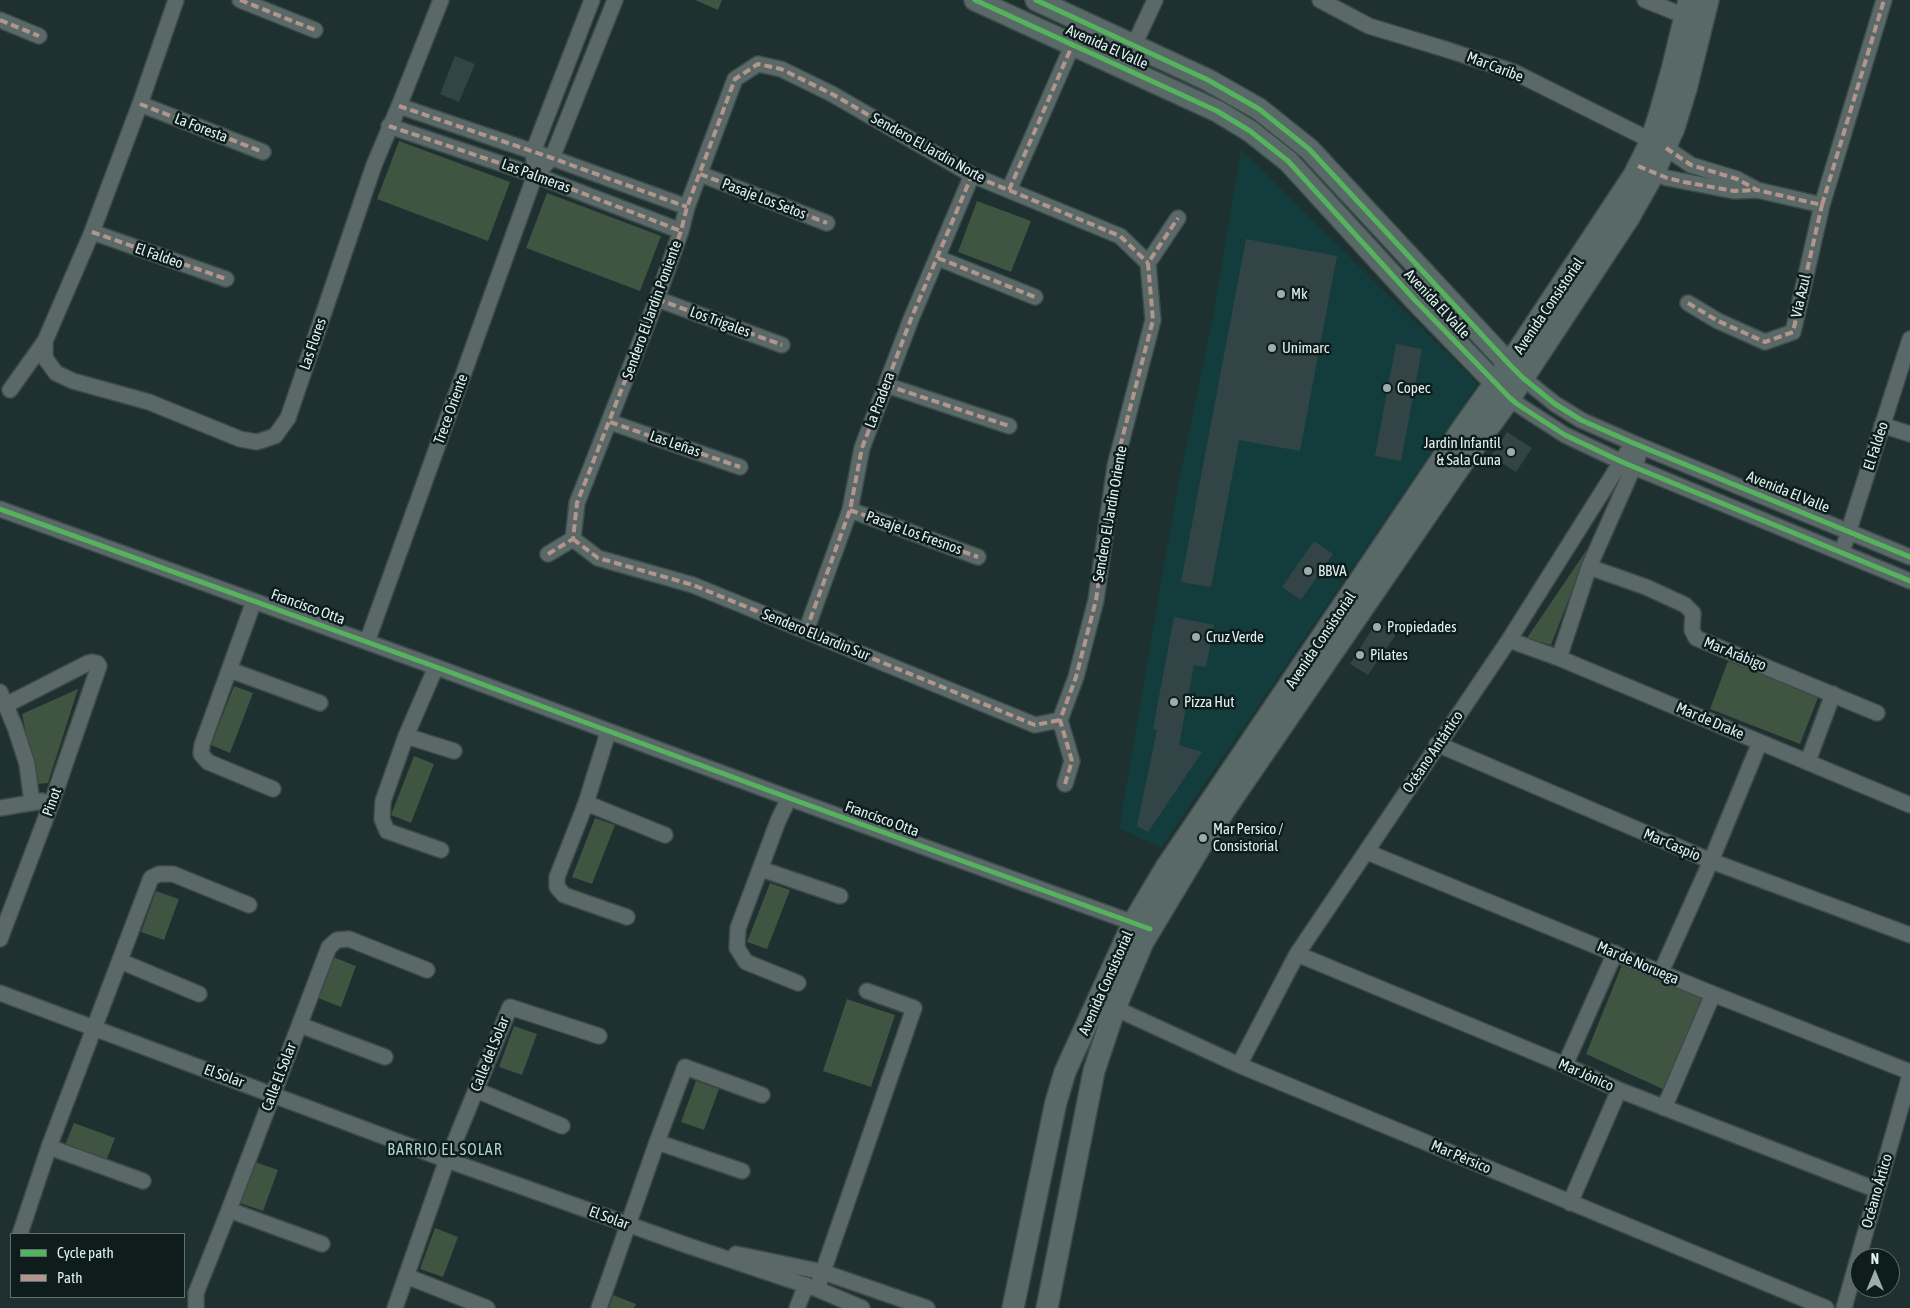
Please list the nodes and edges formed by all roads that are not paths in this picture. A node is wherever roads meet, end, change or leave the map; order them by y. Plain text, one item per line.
1 (176, 0) edge
2 (240, 0) edge
3 (441, 0) edge
4 (592, 0) edge
5 (615, 0) edge
6 (975, 0) edge
7 (1036, 0) edge
8 (1155, 0) edge
9 (1320, 0) edge
10 (1645, 0) edge
11 (1708, 0) edge
12 (1884, 0) edge
13 (1692, 13) edge
14 (0, 20) edge
15 (315, 30) dead end
16 (38, 36) dead end
17 (1072, 46) junction
18 (1134, 47) junction
19 (758, 64) joint
20 (1123, 68) junction
21 (1228, 92) junction
22 (140, 104) junction
23 (399, 106) junction
24 (1218, 112) junction
25 (389, 126) junction
26 (1658, 145) junction
27 (263, 152) dead end
28 (533, 152) junction
29 (552, 158) junction
30 (1646, 170) junction
31 (700, 174) junction
32 (535, 175) junction
33 (972, 175) junction
34 (1009, 190) junction
35 (1757, 190) junction
36 (1822, 206) junction
37 (687, 207) junction
38 (1178, 218) dead end
39 (827, 223) dead end
40 (681, 231) junction
41 (92, 232) junction
42 (938, 258) junction
43 (1148, 263) junction
44 (226, 279) dead end
45 (1035, 297) dead end
46 (657, 299) junction
47 (1688, 303) dead end
48 (1910, 339) edge
49 (45, 341) junction
50 (782, 345) dead end
51 (1516, 371) junction
52 (886, 385) junction
53 (10, 390) dead end
54 (1503, 391) junction
55 (610, 422) junction
56 (1882, 425) junction
57 (1008, 426) dead end
58 (1910, 434) edge
59 (1638, 445) junction
60 (1628, 464) junction
61 (740, 467) dead end
62 (0, 509) edge
63 (850, 510) junction
64 (1849, 531) junction
65 (573, 539) junction
66 (1842, 552) junction
67 (548, 554) dead end
68 (978, 557) dead end
69 (1910, 557) edge
70 (1589, 567) junction
71 (1910, 581) edge
72 (254, 601) junction
73 (806, 631) junction
74 (1509, 640) junction
75 (367, 642) junction
76 (1558, 658) junction
77 (436, 667) junction
78 (230, 670) junction
79 (1833, 694) junction
80 (3, 698) edge
81 (320, 703) dead end
82 (1877, 712) dead end
83 (1060, 720) junction
84 (606, 731) junction
85 (406, 736) junction
86 (1760, 742) junction
87 (1437, 744) junction
88 (454, 752) dead end
89 (1808, 761) junction
90 (1065, 784) dead end
91 (273, 789) dead end
92 (789, 798) junction
93 (53, 799) junction
94 (32, 803) junction
95 (586, 803) junction
96 (1910, 805) edge
97 (0, 808) edge
98 (665, 835) dead end
99 (441, 850) dead end
100 (1368, 852) junction
101 (1710, 861) junction
102 (761, 869) junction
103 (840, 896) dead end
104 (248, 905) dead end
105 (627, 917) dead end
106 (1142, 926) junction
107 (1910, 936) edge
108 (0, 940) edge
109 (1615, 953) junction
110 (1297, 954) junction
111 (120, 961) junction
112 (427, 970) dead end
113 (1661, 972) junction
114 (798, 983) dead end
115 (867, 991) dead end
116 (0, 993) edge
117 (199, 994) dead end
118 (1713, 994) junction
119 (1107, 1004) junction
120 (300, 1025) junction
121 (94, 1029) junction
122 (599, 1036) dead end
123 (385, 1057) dead end
124 (1239, 1065) junction
125 (1565, 1065) junction
126 (1910, 1074) edge
127 (476, 1090) junction
128 (1618, 1090) junction
129 (273, 1094) junction
130 (762, 1095) dead end
131 (1664, 1108) junction
132 (562, 1126) dead end
133 (657, 1142) junction
134 (49, 1147) junction
135 (447, 1160) junction
136 (742, 1171) dead end
137 (143, 1181) dead end
138 (1877, 1190) junction
139 (1570, 1203) junction
140 (229, 1210) junction
141 (629, 1225) junction
142 (20, 1233) edge
143 (322, 1244) dead end
144 (686, 1245) junction
145 (823, 1272) junction
146 (406, 1276) junction
147 (1019, 1279) junction
148 (812, 1287) junction
149 (1048, 1300) edge
150 (196, 1308) edge
151 (395, 1308) edge
152 (487, 1308) edge
153 (599, 1308) edge
154 (797, 1308) edge
155 (862, 1308) edge
156 (927, 1308) edge
157 (1013, 1308) edge
158 (1826, 1308) edge
159 (1844, 1308) edge

1 - 22 street
2 - 15 street
3 - 23 street, Las Flores
4 - 28 street, Trece Oriente
5 - 29 street, Trece Oriente
6 - 17 main road, Avenida El Valle
7 - 18 main road, Avenida El Valle
8 - 18 street
9 - 26 street, Mar Caribe
10 - 13 street
11 - 13 main road, Avenida Consistorial
12 - 36 street, Vía Azul
13 - 26 main road, Avenida Consistorial
14 - 16 street
17 - 20 main road, Avenida El Valle
17 - 34 street
18 - 20 street
18 - 21 main road, Avenida El Valle
19 - 31 street, Sendero El Jardin Poniente
19 - 33 street, Sendero El Jardin Norte
20 - 24 main road, Avenida El Valle
21 - 24 main road
21 - 51 main road, Avenida El Valle
22 - 27 street, La Foresta
22 - 41 street
23 - 25 street, Las Flores
23 - 28 street, Las Palmeras
24 - 54 main road, Avenida El Valle
25 - 32 street, Las Palmeras
25 - 49 street, Las Flores
26 - 30 main road, Avenida Consistorial
26 - 35 street
28 - 29 street, Las Palmeras
28 - 32 street, Trece Oriente
29 - 32 street, Trece Oriente
29 - 37 street, Las Palmeras
30 - 35 street
30 - 51 main road, Avenida Consistorial
31 - 37 street, Sendero El Jardin Poniente
31 - 39 street, Pasaje Los Setos
32 - 40 street, Las Palmeras
32 - 75 street, Trece Oriente
33 - 34 street, Sendero El Jardin Norte
33 - 42 street, La Pradera
34 - 43 street, Sendero El Jardin Norte
35 - 36 street
36 - 47 street, Vía Azul
37 - 40 street, Sendero El Jardin Poniente
38 - 43 street
40 - 46 street, Sendero El Jardin Poniente
41 - 44 street, El Faldeo
41 - 49 street
42 - 45 street
42 - 52 street, La Pradera
43 - 83 street, Sendero El Jardin Oriente
46 - 50 street, Los Trigales
46 - 55 street, Sendero El Jardin Poniente
48 - 56 street, El Faldeo
49 - 53 street
51 - 54 main road, Avenida Consistorial
51 - 59 street, Avenida El Valle
52 - 57 street
52 - 63 street, La Pradera
54 - 60 street, Avenida El Valle
54 - 106 main road, Avenida Consistorial
55 - 61 street, Las Leñas
55 - 65 street, Sendero El Jardin Poniente
56 - 58 street
56 - 64 street, El Faldeo
59 - 60 street, Océano Antártico
59 - 64 street, Avenida El Valle
60 - 66 street, Avenida El Valle
60 - 70 street, Océano Antártico
60 - 74 street, Océano Antártico
62 - 72 street, Francisco Otta
63 - 68 street, Pasaje Los Fresnos
63 - 73 street, La Pradera
64 - 66 street, El Faldeo
64 - 69 street, Avenida El Valle
65 - 67 street
65 - 73 street, Sendero El Jardin Sur
66 - 71 street, Avenida El Valle
70 - 76 street, Océano Antártico
70 - 79 street, Mar Arábigo
72 - 75 street, Francisco Otta
72 - 78 street, Francisco Otta
73 - 83 street, Sendero El Jardin Sur
74 - 76 street, Mar de Drake
74 - 87 street, Océano Antártico
75 - 77 street, Francisco Otta
76 - 86 street, Mar de Drake
77 - 84 street, Francisco Otta
77 - 85 street
78 - 81 street
78 - 91 street, Francisco Otta
79 - 82 street, Mar Arábigo
79 - 89 street
80 - 93 street, Pinot
80 - 94 street, Pinot
83 - 90 street
84 - 92 street, Francisco Otta
84 - 95 street
85 - 88 street
85 - 99 street
86 - 89 street, Mar de Drake
86 - 101 street
87 - 100 street, Océano Antártico
87 - 101 street, Mar Caspio
89 - 96 street, Mar de Drake
92 - 102 street
92 - 106 street, Francisco Otta
93 - 94 street
93 - 108 street, Pinot
94 - 97 street
95 - 98 street
95 - 105 street
100 - 109 street, Mar de Noruega
100 - 110 street, Océano Antártico
101 - 107 street, Mar Caspio
101 - 113 street
102 - 103 street
102 - 114 street
104 - 111 street
106 - 119 main road, Avenida Consistorial
109 - 113 street, Mar de Noruega
109 - 125 street
110 - 124 street, Océano Antártico
110 - 125 street, Mar Jónico
111 - 117 street
111 - 121 street
112 - 120 street, Calle El Solar
113 - 118 street, Mar de Noruega
115 - 145 street
116 - 121 street, El Solar
118 - 126 street, Mar de Noruega
118 - 131 street
119 - 124 street, Mar Pérsico
119 - 147 main road, Avenida Consistorial
119 - 149 main road, Avenida Consistorial
120 - 123 street
120 - 129 street, Calle El Solar
121 - 129 street, El Solar
121 - 134 street
122 - 127 street, Calle del Solar
124 - 139 street, Mar Pérsico
125 - 128 street, Mar Jónico
126 - 138 street, Océano Ártico
127 - 132 street
127 - 135 street, Calle del Solar
128 - 131 street, Mar Jónico
128 - 139 street
129 - 135 street, El Solar
129 - 140 street, Calle El Solar
130 - 133 street
131 - 138 street, Mar Jónico
133 - 136 street
133 - 141 street
134 - 137 street
134 - 142 street
135 - 141 street, El Solar
135 - 146 street
138 - 159 street, Océano Ártico
139 - 158 street, Mar Pérsico
140 - 143 street
140 - 150 street, Calle El Solar
141 - 144 street, El Solar
141 - 153 street
144 - 145 street, El Solar
144 - 148 street, El Solar
145 - 148 street
145 - 156 street, El Solar
146 - 151 street
146 - 152 street
147 - 149 main road
147 - 157 main road, Avenida Consistorial
148 - 154 street
148 - 155 street, El Solar

